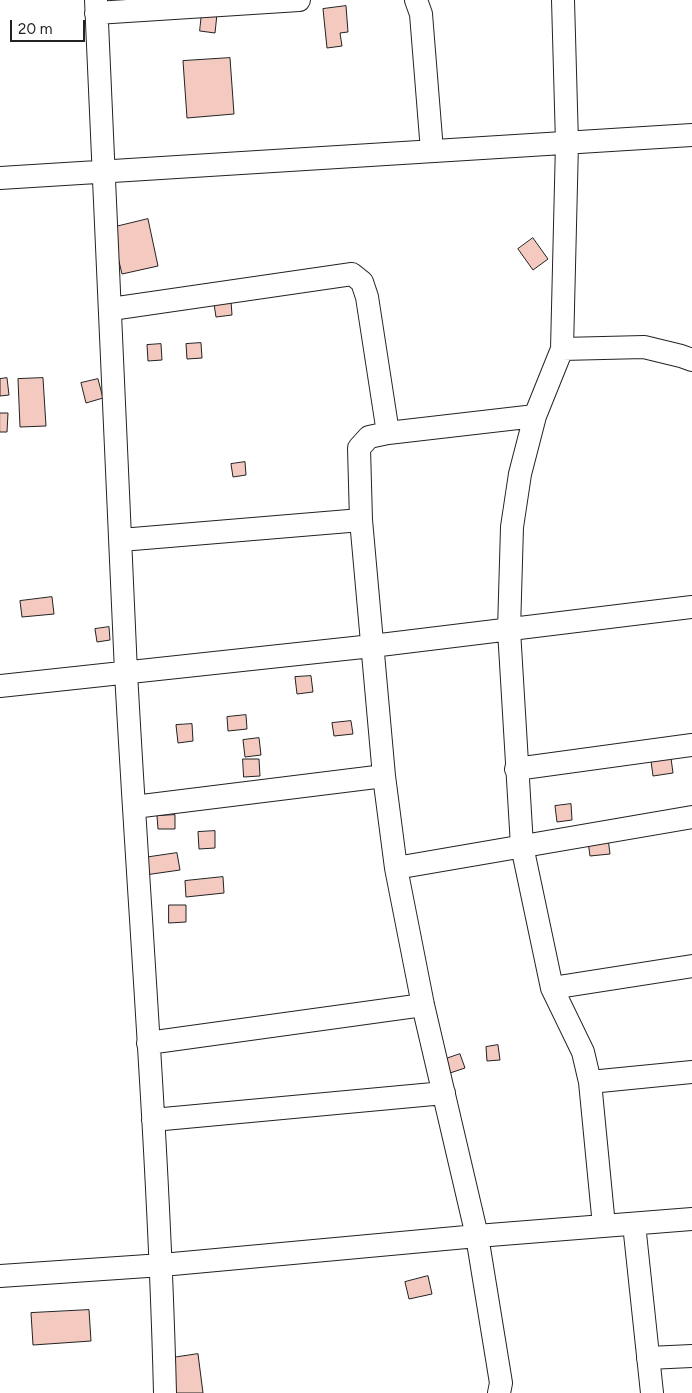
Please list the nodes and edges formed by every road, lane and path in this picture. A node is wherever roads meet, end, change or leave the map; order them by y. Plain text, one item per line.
1 (299, 0) edge
2 (416, 0) edge
3 (563, 0) edge
4 (96, 7) edge
5 (692, 135) edge
6 (567, 143) junction
7 (432, 151) junction
8 (105, 170) junction
9 (0, 178) edge
10 (111, 309) junction
11 (562, 349) junction
12 (692, 360) edge
13 (535, 416) junction
14 (388, 433) junction
15 (361, 520) junction
16 (121, 540) junction
17 (692, 607) edge
18 (508, 630) junction
19 (372, 646) junction
20 (126, 672) junction
21 (0, 686) edge
22 (692, 745) edge
23 (516, 769) junction
24 (384, 776) junction
25 (134, 806) junction
26 (692, 817) edge
27 (522, 846) junction
28 (396, 868) junction
29 (692, 966) edge
30 (552, 988) junction
31 (423, 1005) junction
32 (148, 1043) junction
33 (692, 1072) edge
34 (590, 1082) junction
35 (444, 1093) junction
36 (153, 1120) junction
37 (692, 1219) edge
38 (634, 1224) junction
39 (604, 1226) junction
40 (477, 1236) junction
41 (162, 1265) junction
42 (0, 1276) edge
43 (692, 1356) edge
44 (648, 1358) junction
45 (165, 1393) edge
46 (498, 1393) edge
47 (652, 1393) edge

1 - 4 street
2 - 7 street
3 - 6 street
4 - 8 street
5 - 6 street
6 - 7 street
6 - 11 street
7 - 8 street
8 - 9 street
8 - 10 street
10 - 14 street
10 - 16 street
11 - 12 street
11 - 13 street
13 - 14 street
13 - 18 street
14 - 15 street
15 - 16 street
15 - 19 street
16 - 20 street
17 - 18 street
18 - 19 street
18 - 23 street
19 - 20 street
19 - 24 street
20 - 21 street
20 - 25 street
22 - 23 street
23 - 27 street
24 - 25 street
24 - 28 street
25 - 32 street
26 - 27 street
27 - 28 street
27 - 30 street
28 - 31 street
29 - 30 street
30 - 34 street
31 - 32 street
31 - 35 street
32 - 36 street
33 - 34 street
34 - 39 street
35 - 36 street
35 - 40 street
36 - 41 street
37 - 38 street
38 - 39 street
38 - 44 street
39 - 40 street
40 - 41 street
40 - 46 street
41 - 42 street
41 - 45 street
43 - 44 street
44 - 47 street

